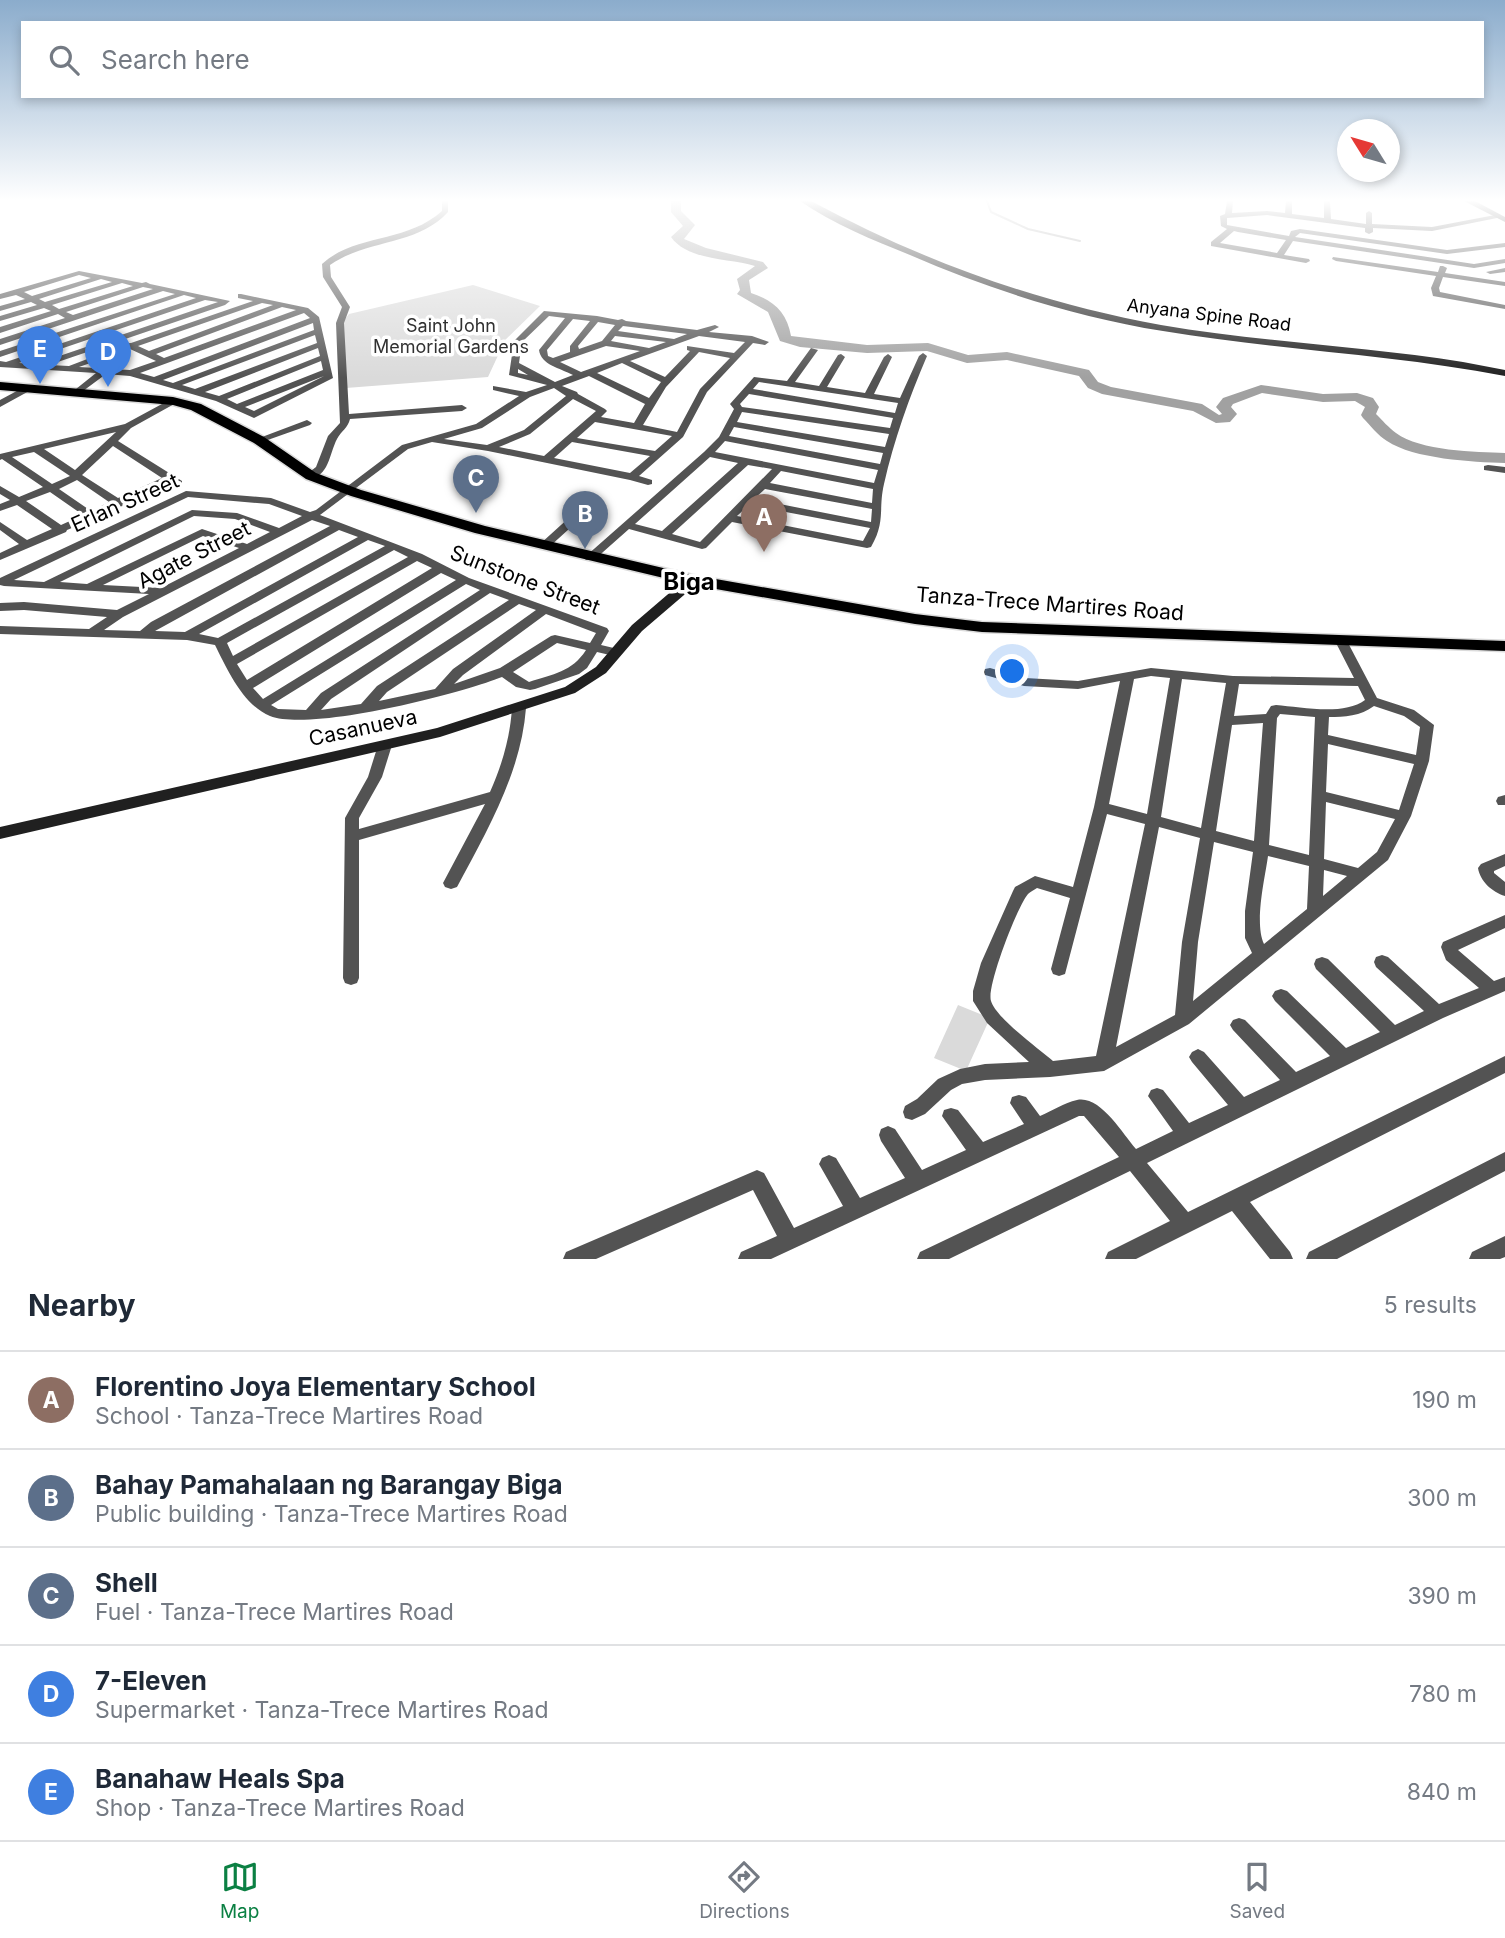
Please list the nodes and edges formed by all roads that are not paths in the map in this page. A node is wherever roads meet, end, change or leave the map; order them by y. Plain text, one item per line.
1 (335, 260) edge
2 (932, 260) edge
3 (942, 260) edge
4 (1427, 260) edge
5 (1427, 260) edge
6 (1439, 260) edge
7 (1450, 260) edge
8 (1455, 260) edge
9 (1455, 260) edge
10 (1505, 261) edge
11 (1444, 263) junction
12 (1474, 265) junction
13 (1505, 270) edge
14 (1466, 271) dead end
15 (1490, 272) junction
16 (105, 276) junction
17 (126, 279) junction
18 (1505, 282) edge
19 (147, 284) junction
20 (162, 289) junction
21 (251, 291) dead end
22 (18, 292) junction
23 (1505, 292) edge
24 (181, 294) junction
25 (241, 296) junction
26 (0, 297) edge
27 (202, 298) junction
28 (32, 299) junction
29 (1505, 299) edge
30 (263, 300) junction
31 (226, 301) junction
32 (284, 304) junction
33 (44, 305) junction
34 (1505, 307) edge
35 (0, 309) edge
36 (305, 310) junction
37 (58, 311) junction
38 (571, 316) junction
39 (73, 318) junction
40 (597, 318) junction
41 (0, 319) edge
42 (316, 319) junction
43 (622, 321) junction
44 (88, 325) junction
45 (715, 327) dead end
46 (0, 330) edge
47 (103, 332) junction
48 (317, 332) junction
49 (612, 332) junction
50 (701, 332) junction
51 (117, 339) junction
52 (752, 339) junction
53 (676, 341) junction
54 (0, 342) edge
55 (765, 342) dead end
56 (605, 343) junction
57 (321, 344) junction
58 (666, 344) junction
59 (132, 346) junction
60 (697, 349) junction
61 (650, 350) junction
62 (814, 350) dead end
63 (0, 354) edge
64 (149, 354) junction
65 (575, 354) junction
66 (736, 356) junction
67 (923, 356) dead end
68 (324, 357) junction
69 (841, 357) dead end
70 (888, 357) dead end
71 (622, 360) junction
72 (164, 361) junction
73 (550, 362) junction
74 (3, 364) edge
75 (33, 367) junction
76 (66, 369) junction
77 (106, 370) junction
78 (117, 371) junction
79 (1505, 371) edge
80 (131, 373) junction
81 (584, 374) junction
82 (154, 380) junction
83 (665, 380) junction
84 (550, 382) junction
85 (789, 384) junction
86 (175, 385) junction
87 (10, 388) edge
88 (496, 388) dead end
89 (821, 390) junction
90 (85, 391) junction
91 (746, 391) junction
92 (196, 392) junction
93 (574, 394) junction
94 (527, 395) junction
95 (868, 396) junction
96 (219, 399) junction
97 (173, 401) junction
98 (902, 401) junction
99 (649, 402) junction
100 (0, 404) edge
101 (462, 408) dead end
102 (739, 409) junction
103 (899, 416) junction
104 (345, 417) junction
105 (595, 419) junction
106 (307, 423) dead end
107 (732, 424) junction
108 (128, 426) junction
109 (637, 427) junction
110 (895, 432) junction
111 (680, 435) junction
112 (723, 438) junction
113 (569, 439) junction
114 (259, 440) junction
115 (429, 440) junction
116 (113, 442) junction
117 (35, 448) junction
118 (488, 448) junction
119 (889, 451) junction
120 (708, 454) junction
121 (659, 455) junction
122 (2, 456) edge
123 (547, 459) junction
124 (746, 461) junction
125 (779, 468) junction
126 (884, 468) junction
127 (1488, 468) dead end
128 (1504, 473) edge
129 (75, 476) junction
130 (311, 477) junction
131 (632, 477) junction
132 (648, 482) dead end
133 (762, 485) junction
134 (878, 487) junction
135 (0, 489) edge
136 (51, 489) junction
137 (353, 492) junction
138 (18, 501) junction
139 (746, 501) junction
140 (119, 504) junction
141 (877, 507) junction
142 (0, 508) edge
143 (586, 508) dead end
144 (317, 513) junction
145 (92, 516) junction
146 (729, 518) junction
147 (0, 525) edge
148 (627, 525) junction
149 (340, 526) junction
150 (876, 526) junction
151 (62, 530) junction
152 (280, 533) junction
153 (665, 535) junction
154 (368, 536) junction
155 (27, 545) junction
156 (394, 545) junction
157 (544, 546) junction
158 (249, 548) junction
159 (418, 556) junction
160 (0, 557) edge
161 (594, 558) junction
162 (439, 569) junction
163 (465, 580) junction
164 (693, 580) junction
165 (0, 582) edge
166 (46, 585) junction
167 (89, 587) junction
168 (489, 589) junction
169 (163, 591) junction
170 (519, 599) junction
171 (0, 607) edge
172 (546, 609) junction
173 (119, 614) junction
174 (0, 630) edge
175 (94, 631) junction
176 (142, 635) junction
177 (187, 636) junction
178 (1341, 641) junction
179 (220, 642) junction
180 (1505, 646) edge
181 (594, 647) junction
182 (614, 652) junction
183 (231, 662) junction
184 (504, 672) junction
185 (990, 672) dead end
186 (1177, 673) junction
187 (1128, 675) junction
188 (1233, 680) junction
189 (1363, 682) junction
190 (246, 685) junction
191 (441, 690) junction
192 (1372, 701) junction
193 (262, 705) junction
194 (366, 707) junction
195 (519, 708) junction
196 (1322, 712) junction
197 (310, 715) junction
198 (1270, 718) junction
199 (1226, 721) junction
200 (1321, 738) junction
201 (385, 745) junction
202 (1422, 761) junction
203 (1319, 794) junction
204 (494, 796) junction
205 (1101, 807) junction
206 (1404, 816) junction
207 (1153, 821) junction
208 (0, 833) edge
209 (1208, 835) junction
210 (351, 837) junction
211 (1261, 848) junction
212 (1505, 860) edge
213 (1317, 863) junction
214 (1360, 874) junction
215 (451, 883) dead end
216 (1505, 890) edge
217 (1077, 894) junction
218 (1315, 911) junction
219 (1505, 921) edge
220 (1261, 956) junction
221 (1382, 962) dead end
222 (1322, 964) dead end
223 (1059, 968) dead end
224 (351, 978) dead end
225 (1499, 987) edge
226 (1281, 996) dead end
227 (1437, 1013) junction
228 (1183, 1019) junction
229 (1239, 1025) dead end
230 (1393, 1034) junction
231 (1198, 1057) dead end
232 (1344, 1058) junction
233 (1104, 1063) junction
234 (1505, 1064) edge
235 (1050, 1069) junction
236 (1294, 1082) junction
237 (1157, 1096) dead end
238 (1019, 1103) dead end
239 (1242, 1108) junction
240 (912, 1112) dead end
241 (951, 1116) dead end
242 (1037, 1127) junction
243 (1186, 1134) junction
244 (888, 1135) dead end
245 (980, 1153) junction
246 (1132, 1159) junction
247 (1505, 1161) edge
248 (829, 1164) dead end
249 (918, 1181) junction
250 (1235, 1199) junction
251 (856, 1210) junction
252 (1185, 1224) junction
253 (790, 1240) junction
254 (1505, 1245) edge
255 (573, 1259) edge
256 (748, 1259) edge
257 (927, 1259) edge
258 (1115, 1259) edge
259 (1283, 1259) edge
260 (1316, 1259) edge
261 (1479, 1259) edge

1 - 104 street
2 - 79 main road, Anyana Spine Road
3 - 79 main road, Anyana Spine Road
4 - 11 street
5 - 11 street
6 - 11 street
7 - 11 street
8 - 11 street
9 - 11 street
10 - 12 street
11 - 12 street
11 - 12 street
11 - 14 street
11 - 18 street
11 - 23 street
11 - 29 street
11 - 34 street
12 - 15 street
13 - 15 street
15 - 18 street
16 - 17 street
16 - 22 street
16 - 28 street
17 - 19 street
17 - 33 street
19 - 20 street
19 - 37 street
20 - 24 street
20 - 39 street
21 - 25 street
22 - 26 street
22 - 28 street
24 - 27 street
24 - 44 street
25 - 30 street
25 - 31 street
27 - 31 street
27 - 47 street
28 - 33 street
28 - 35 street
30 - 32 street
30 - 59 street
31 - 51 street
32 - 36 street
32 - 64 street
33 - 37 street
33 - 41 street
36 - 42 street
36 - 72 street
37 - 39 street
37 - 46 street
38 - 40 street
38 - 73 street
38 - 84 street
39 - 44 street
39 - 54 street
40 - 43 street
40 - 65 street
42 - 48 street
42 - 82 street
43 - 49 street
43 - 50 street
44 - 47 street
44 - 63 street
45 - 50 street
47 - 51 street
47 - 74 street
48 - 57 street
48 - 86 street
49 - 53 street
49 - 56 street
50 - 52 street
50 - 53 street
51 - 59 street
51 - 75 street
52 - 55 street
52 - 66 street
53 - 58 street
56 - 61 street
56 - 65 street
57 - 68 street
57 - 92 street
58 - 60 street
58 - 61 street
59 - 64 street
59 - 76 street
60 - 66 street
60 - 83 street
61 - 71 street
62 - 85 street
64 - 72 street
65 - 73 street
66 - 111 street
67 - 98 street
68 - 96 street
68 - 96 street
69 - 89 street
70 - 95 street
71 - 81 street
71 - 83 street
72 - 80 street
73 - 81 street
74 - 75 street
75 - 76 street
76 - 77 street
77 - 78 street
77 - 90 street
78 - 80 street
78 - 90 street
80 - 82 street
81 - 84 street
81 - 99 street
82 - 86 street
83 - 99 street
84 - 93 street
84 - 94 street
85 - 89 street
85 - 91 street
86 - 92 street
87 - 90 main road, Tanza-Trece Martires Road
87 - 100 street
88 - 94 street
89 - 95 street
90 - 97 main road, Tanza-Trece Martires Road
91 - 102 street
91 - 103 street
92 - 96 street
93 - 105 street
93 - 118 street
94 - 115 street
95 - 98 street
97 - 108 street
97 - 114 main road, Tanza-Trece Martires Road
98 - 103 street
99 - 109 street
101 - 104 street
102 - 107 street
102 - 110 street
103 - 110 street
104 - 130 street
105 - 109 street
105 - 113 street
106 - 114 street
107 - 112 street
107 - 119 street
108 - 116 street
108 - 117 street
109 - 111 street
110 - 119 street
111 - 121 street
112 - 120 street
112 - 126 street
113 - 121 street
113 - 123 street
114 - 130 main road, Tanza-Trece Martires Road
115 - 118 street
115 - 137 street, Agate Street
116 - 129 street
116 - 140 street
117 - 122 street
117 - 129 street
118 - 123 street
119 - 126 street
120 - 124 street
120 - 148 street
121 - 131 street
122 - 136 street
123 - 131 street
124 - 125 street
124 - 153 street
125 - 133 street
125 - 134 street
126 - 134 street
127 - 128 street
129 - 136 street
129 - 140 street
130 - 137 main road, Tanza-Trece Martires Road
131 - 132 street
133 - 139 street
133 - 141 street
134 - 141 street
135 - 138 street
136 - 138 street
136 - 145 street
137 - 144 street, Agate Street
137 - 157 main road, Tanza-Trece Martires Road
138 - 142 street
138 - 151 street
139 - 146 street
139 - 150 street
140 - 145 street
141 - 150 street
143 - 157 street
144 - 149 street, Erlan Street
144 - 152 street, Agate Street
144 - 165 street, Erlan Street
145 - 151 street
146 - 150 street
146 - 153 street
147 - 155 street
148 - 153 street
148 - 161 street
149 - 154 street, Erlan Street
149 - 176 street
151 - 155 street
152 - 158 street, Agate Street
152 - 166 street
154 - 156 street, Sunstone Street
154 - 177 street
155 - 160 street
156 - 159 street, Sunstone Street
156 - 179 street
157 - 161 main road, Tanza-Trece Martires Road
158 - 167 street
158 - 169 street, Agate Street
159 - 162 street, Sunstone Street
159 - 183 street
161 - 164 main road, Tanza-Trece Martires Road
162 - 163 street, Sunstone Street
162 - 190 street
163 - 168 street, Sunstone Street
163 - 193 street
164 - 178 main road, Tanza-Trece Martires Road
164 - 182 main road, Casanueva
165 - 166 street
166 - 167 street
167 - 169 street
168 - 170 street, Sunstone Street
168 - 197 street
169 - 173 street, Agate Street
170 - 172 street, Sunstone Street
170 - 194 street
171 - 173 street
172 - 181 street, Sunstone Street
172 - 191 street
173 - 175 street, Agate Street
174 - 175 street
175 - 176 street
176 - 177 street
177 - 179 street
178 - 180 main road, Tanza-Trece Martires Road
178 - 189 street
179 - 183 street
181 - 182 street
181 - 184 street
181 - 184 street
182 - 195 main road, Casanueva
183 - 190 street
184 - 191 street
185 - 187 street
186 - 187 street
186 - 188 street
186 - 207 street
187 - 205 street
188 - 189 street
188 - 199 street
189 - 192 street
190 - 193 street
191 - 194 street
192 - 196 street
192 - 202 street
193 - 197 street
194 - 197 street
195 - 201 main road, Casanueva
195 - 204 street
196 - 198 street
196 - 200 street
198 - 199 street
198 - 211 street
199 - 209 street
200 - 202 street
200 - 203 street
201 - 208 main road, Casanueva
201 - 210 street
202 - 206 street
203 - 206 street
203 - 213 street
204 - 210 street
204 - 215 street
205 - 207 street
205 - 217 street
206 - 214 street
207 - 209 street
207 - 233 street
209 - 211 street
209 - 228 street
210 - 224 street
211 - 213 street
211 - 220 street
212 - 216 street
213 - 214 street
213 - 218 street
214 - 218 street
217 - 223 street
217 - 235 street
218 - 220 street
219 - 225 street
220 - 228 street
221 - 227 street
222 - 230 street
225 - 227 street
226 - 232 street
227 - 230 street
228 - 233 street
229 - 236 street
230 - 232 street
231 - 239 street
232 - 236 street
233 - 235 street
234 - 250 street
235 - 240 street
236 - 239 street
237 - 243 street
238 - 242 street
239 - 243 street
241 - 245 street
242 - 245 street
242 - 246 street
243 - 246 street
244 - 249 street
245 - 249 street
246 - 252 street
246 - 257 street
247 - 260 street
248 - 251 street
249 - 251 street
250 - 252 street
250 - 259 street
251 - 253 street
252 - 258 street
253 - 255 street
253 - 256 street
254 - 261 street

